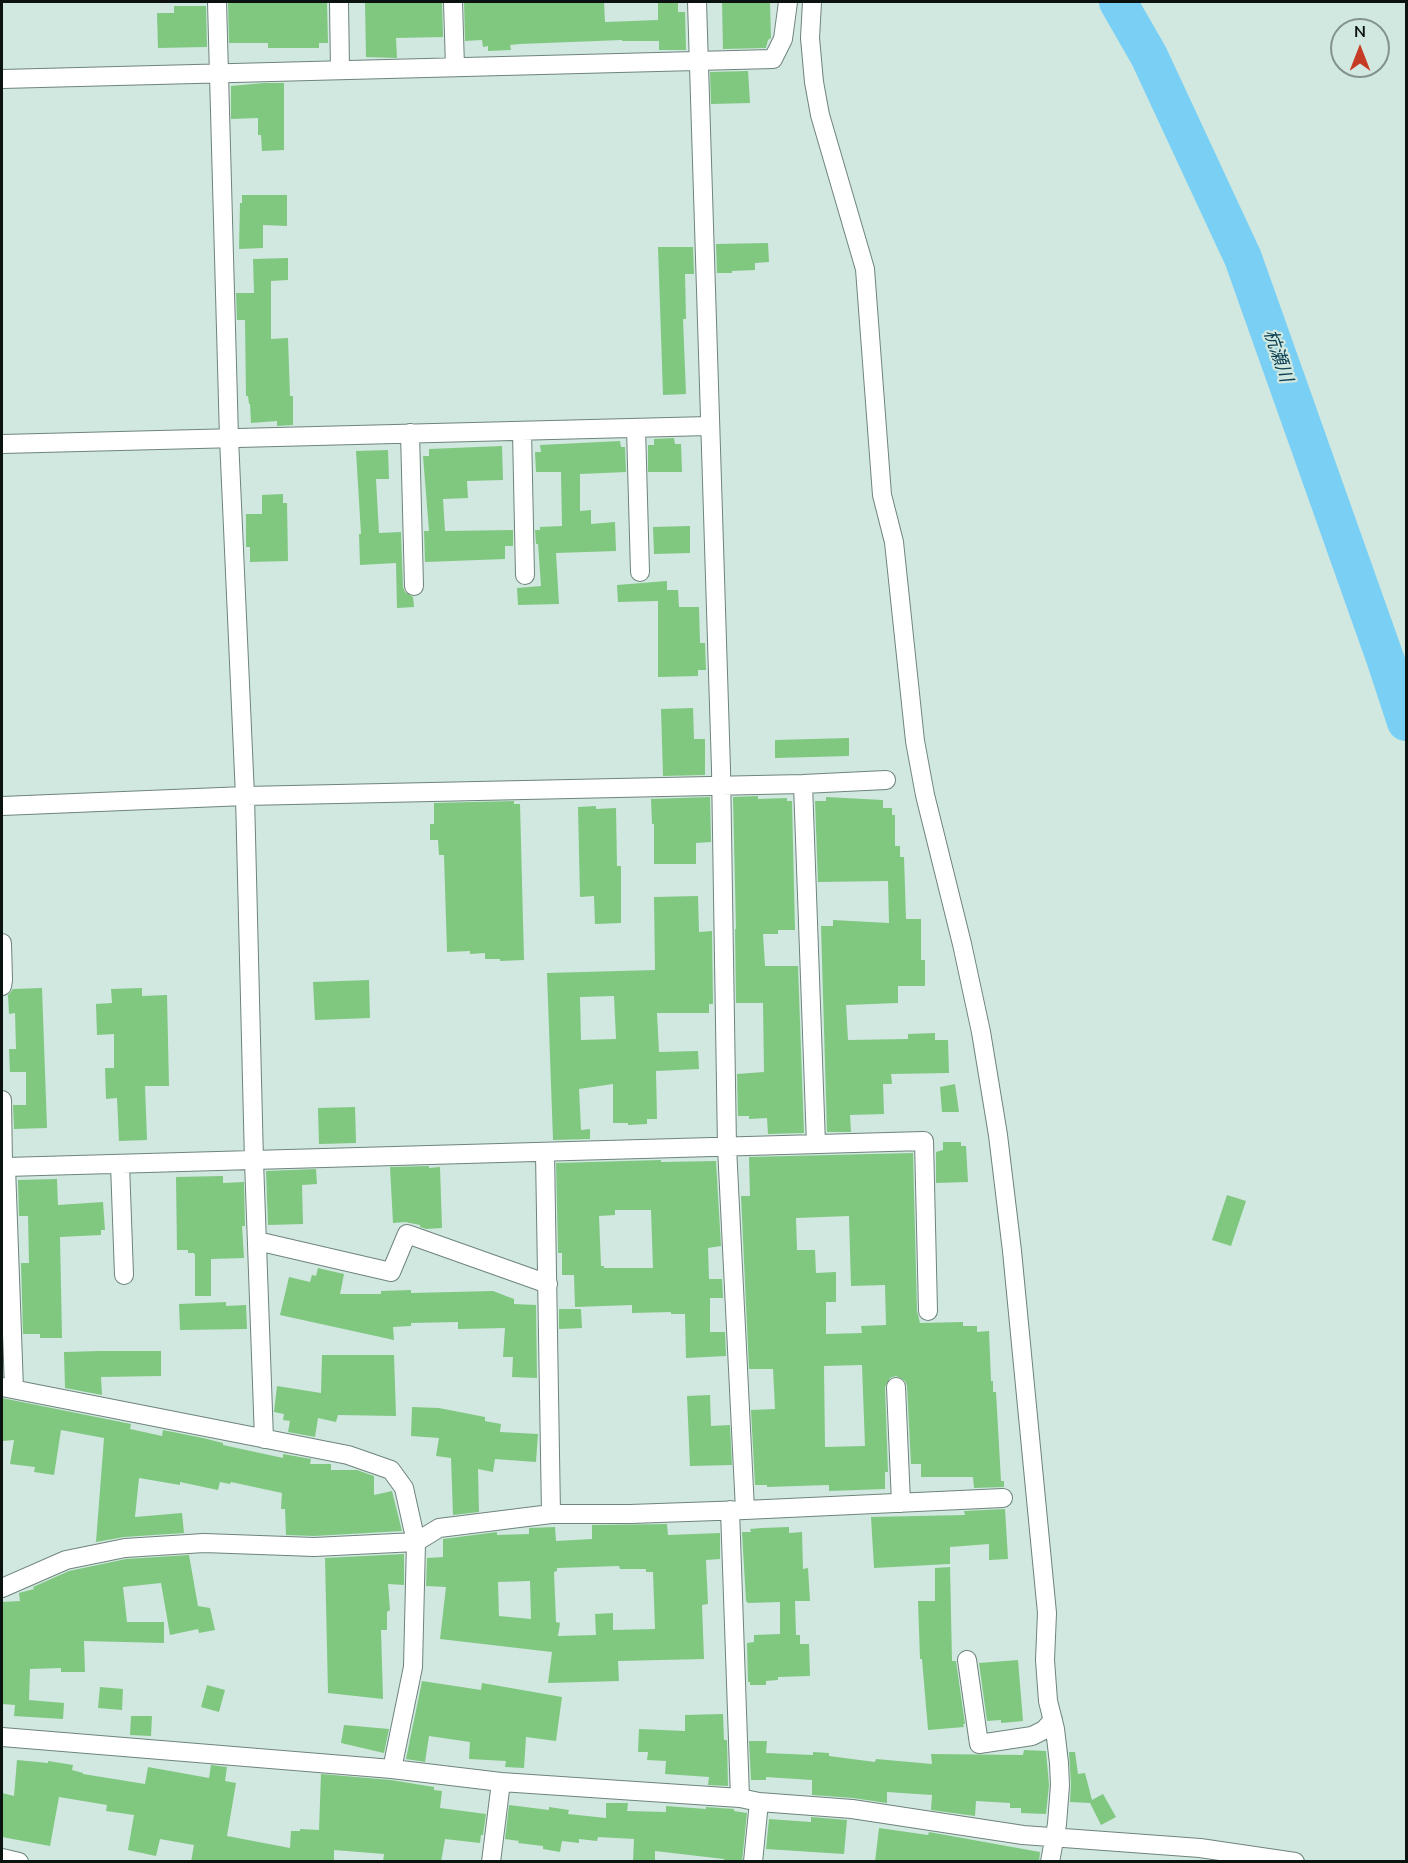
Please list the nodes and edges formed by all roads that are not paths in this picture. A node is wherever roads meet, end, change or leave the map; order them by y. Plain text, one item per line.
1 (217, 2) edge
2 (339, 2) edge
3 (453, 2) edge
4 (697, 2) edge
5 (789, 2) edge
6 (812, 2) edge
7 (699, 60) junction
8 (455, 67) junction
9 (340, 70) junction
10 (219, 74) junction
11 (2, 79) edge
12 (709, 426) junction
13 (636, 428) junction
14 (522, 430) junction
15 (410, 433) junction
16 (230, 438) junction
17 (2, 444) edge
18 (640, 572) dead end
19 (525, 575) dead end
20 (414, 586) dead end
21 (886, 780) dead end
22 (803, 784) junction
23 (721, 785) junction
24 (245, 796) junction
25 (2, 806) edge
26 (2, 943) edge
27 (2, 986) edge
28 (2, 1100) edge
29 (816, 1144) junction
30 (728, 1147) junction
31 (544, 1152) junction
32 (254, 1161) junction
33 (120, 1164) junction
34 (3, 1166) edge
35 (257, 1241) junction
36 (124, 1275) dead end
37 (548, 1284) junction
38 (928, 1311) dead end
39 (896, 1387) dead end
40 (8, 1388) edge
41 (264, 1439) junction
42 (1003, 1498) dead end
43 (901, 1503) junction
44 (738, 1510) junction
45 (551, 1514) junction
46 (416, 1542) junction
47 (2, 1588) edge
48 (967, 1660) dead end
49 (1053, 1720) junction
50 (2, 1737) edge
51 (392, 1769) junction
52 (501, 1782) junction
53 (740, 1798) junction
54 (759, 1802) junction
55 (1054, 1837) junction
56 (2, 1858) edge
57 (20, 1862) edge
58 (491, 1862) edge
59 (753, 1862) edge
60 (1050, 1862) edge
61 (1295, 1862) edge

1 - 10 street
2 - 9 street
3 - 8 street
4 - 7 street
5 - 7 street
6 - 49 street
7 - 8 street
7 - 12 street
8 - 9 street
9 - 10 street
10 - 11 street
10 - 16 street
12 - 13 street
12 - 23 street
13 - 14 street
13 - 18 street
14 - 15 street
14 - 19 street
15 - 16 street
15 - 20 street
16 - 17 street
16 - 24 street
21 - 22 street
22 - 23 street
22 - 29 street
23 - 24 street
23 - 30 street
24 - 25 street
24 - 32 street
26 - 27 street
28 - 34 street
29 - 30 street
29 - 38 street
30 - 31 street
30 - 44 street
31 - 32 street
31 - 37 street
32 - 33 street
32 - 35 street
33 - 34 street
33 - 36 street
34 - 40 street
35 - 37 street
35 - 41 street
37 - 45 street
39 - 43 street
40 - 41 street
41 - 46 street
42 - 43 street
43 - 44 street
44 - 45 street
44 - 53 street
45 - 46 street
46 - 47 street
46 - 51 street
48 - 49 street
49 - 55 street
50 - 51 street
51 - 52 street
52 - 53 street
52 - 58 street
53 - 54 street
54 - 55 street
54 - 59 street
55 - 60 street
55 - 61 street
56 - 57 street

